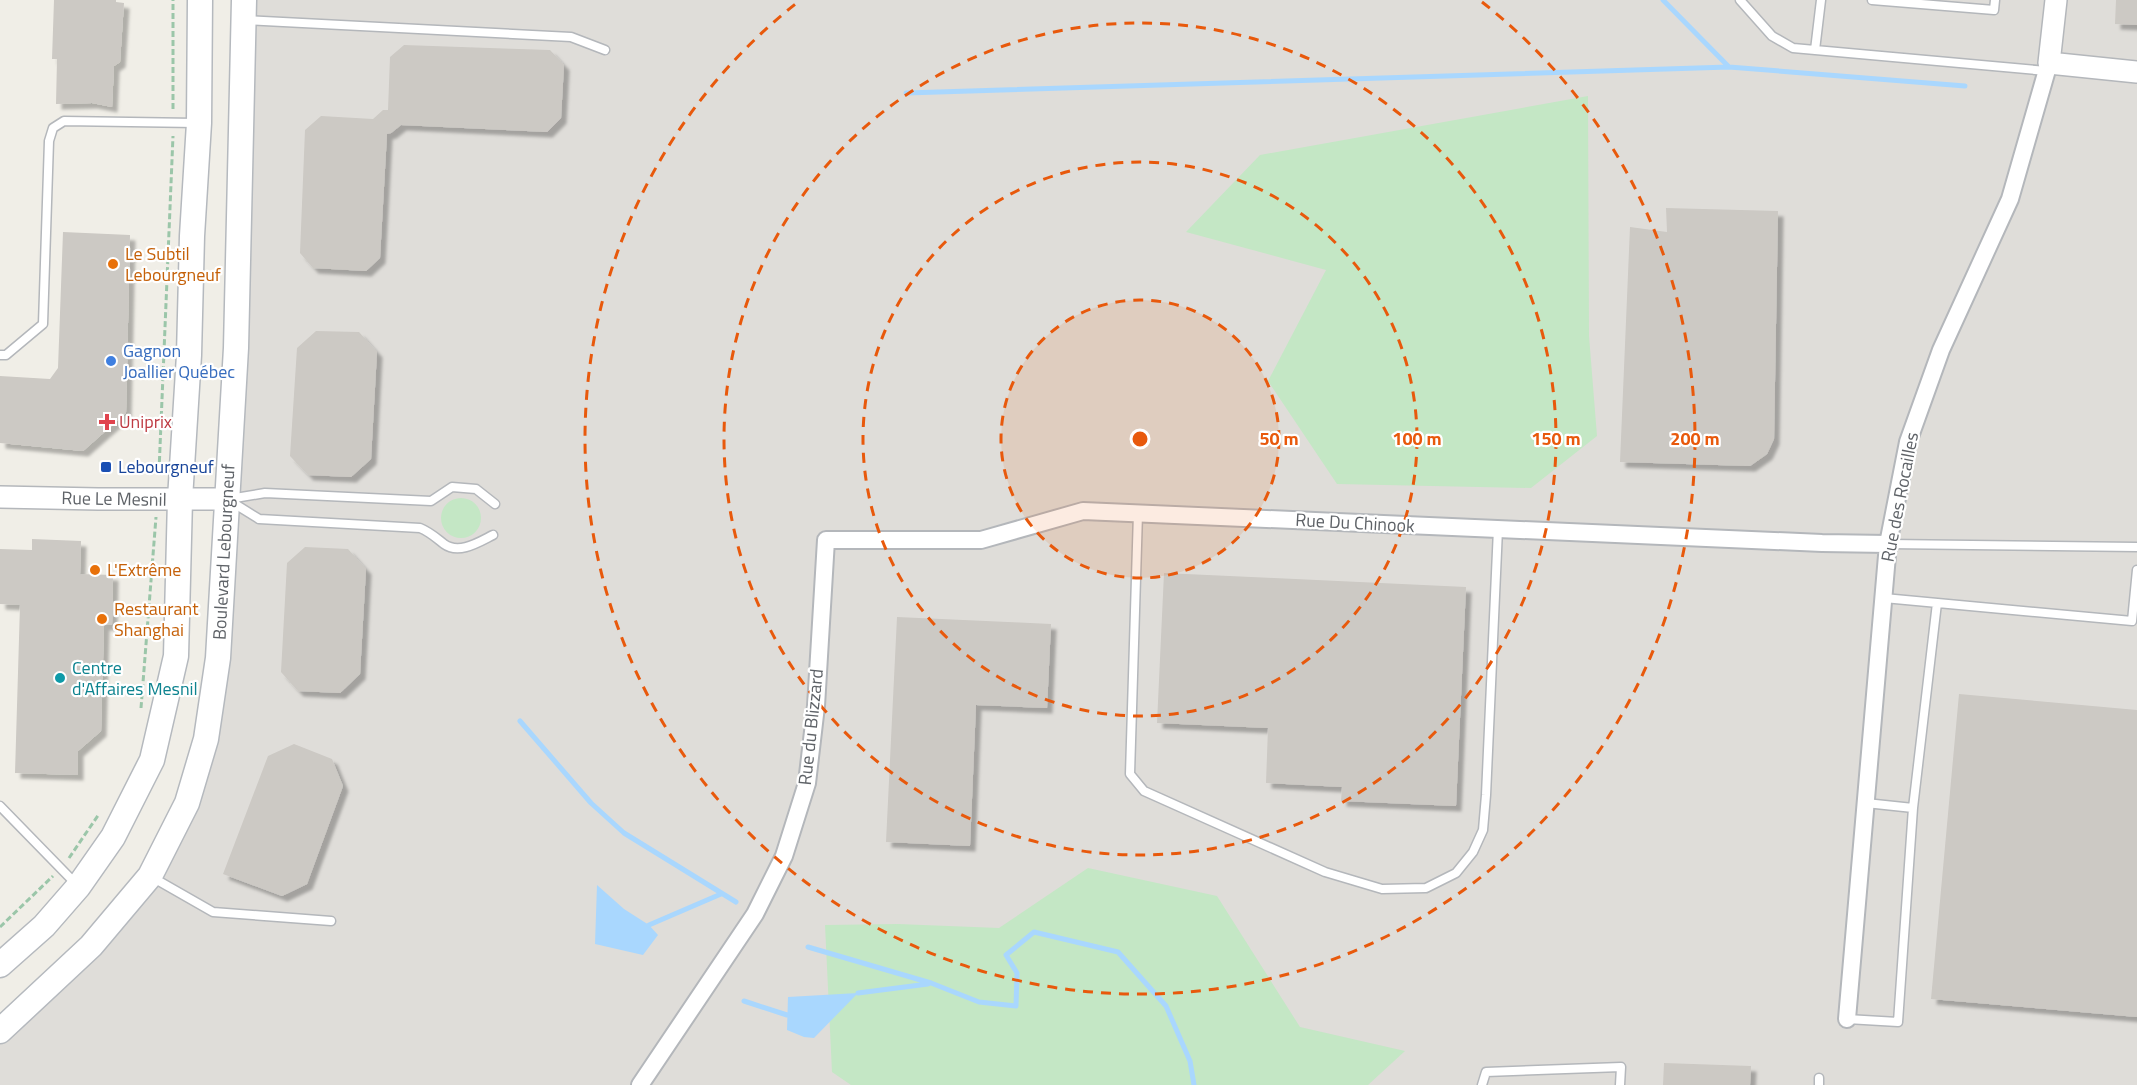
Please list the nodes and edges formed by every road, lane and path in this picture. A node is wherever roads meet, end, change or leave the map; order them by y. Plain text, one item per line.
1 (174, 0) edge
2 (200, 0) edge
3 (1740, 0) edge
4 (1821, 0) edge
5 (1872, 0) edge
6 (1995, 0) edge
7 (2056, 0) edge
8 (243, 10) edge
9 (604, 50) dead end
10 (1815, 50) junction
11 (2048, 67) junction
12 (2137, 72) edge
13 (173, 112) dead end
14 (199, 123) junction
15 (172, 146) dead end
16 (0, 355) edge
17 (158, 478) dead end
18 (0, 496) edge
19 (180, 499) junction
20 (227, 499) junction
21 (495, 504) dead end
22 (1138, 513) junction
23 (1498, 529) junction
24 (156, 531) dead end
25 (493, 535) dead end
26 (826, 540) joint
27 (1888, 544) junction
28 (2137, 547) edge
29 (2137, 570) edge
30 (1884, 598) junction
31 (1936, 603) junction
32 (140, 709) dead end
33 (1866, 803) junction
34 (0, 806) edge
35 (1913, 808) junction
36 (101, 811) dead end
37 (61, 868) junction
38 (150, 876) junction
39 (78, 887) junction
40 (331, 921) dead end
41 (0, 927) edge
42 (0, 965) edge
43 (1847, 1019) joint
44 (0, 1031) edge
45 (640, 1085) edge
46 (1482, 1085) edge
47 (1620, 1085) edge

1 - 13 path
2 - 14 main road
3 - 10 lane
4 - 10 lane
5 - 6 lane
7 - 11 street, Rue des Rocailles
8 - 9 lane
8 - 20 main road, Boulevard Lebourgneuf
10 - 11 lane
11 - 12 street
11 - 27 street, Rue des Rocailles
14 - 16 lane
14 - 19 main road
15 - 17 path
18 - 19 street, Rue Le Mesnil
19 - 20 street, Rue Le Mesnil
19 - 39 main road
20 - 21 lane
20 - 25 lane
20 - 38 main road, Boulevard Lebourgneuf
22 - 23 street, Rue Du Chinook
22 - 23 lane
22 - 26 street, Rue Du Chinook
23 - 27 street, Rue Du Chinook
24 - 32 path
26 - 45 street, Rue du Blizzard
27 - 28 lane
27 - 30 street, Rue des Rocailles
29 - 31 lane
30 - 31 lane
30 - 33 street, Rue des Rocailles
31 - 35 lane
33 - 35 lane
33 - 43 street, Rue des Rocailles
34 - 37 lane
35 - 43 lane
36 - 37 path
37 - 39 lane
37 - 41 path
38 - 40 lane
38 - 44 main road, Boulevard Lebourgneuf
39 - 42 main road
46 - 47 lane

